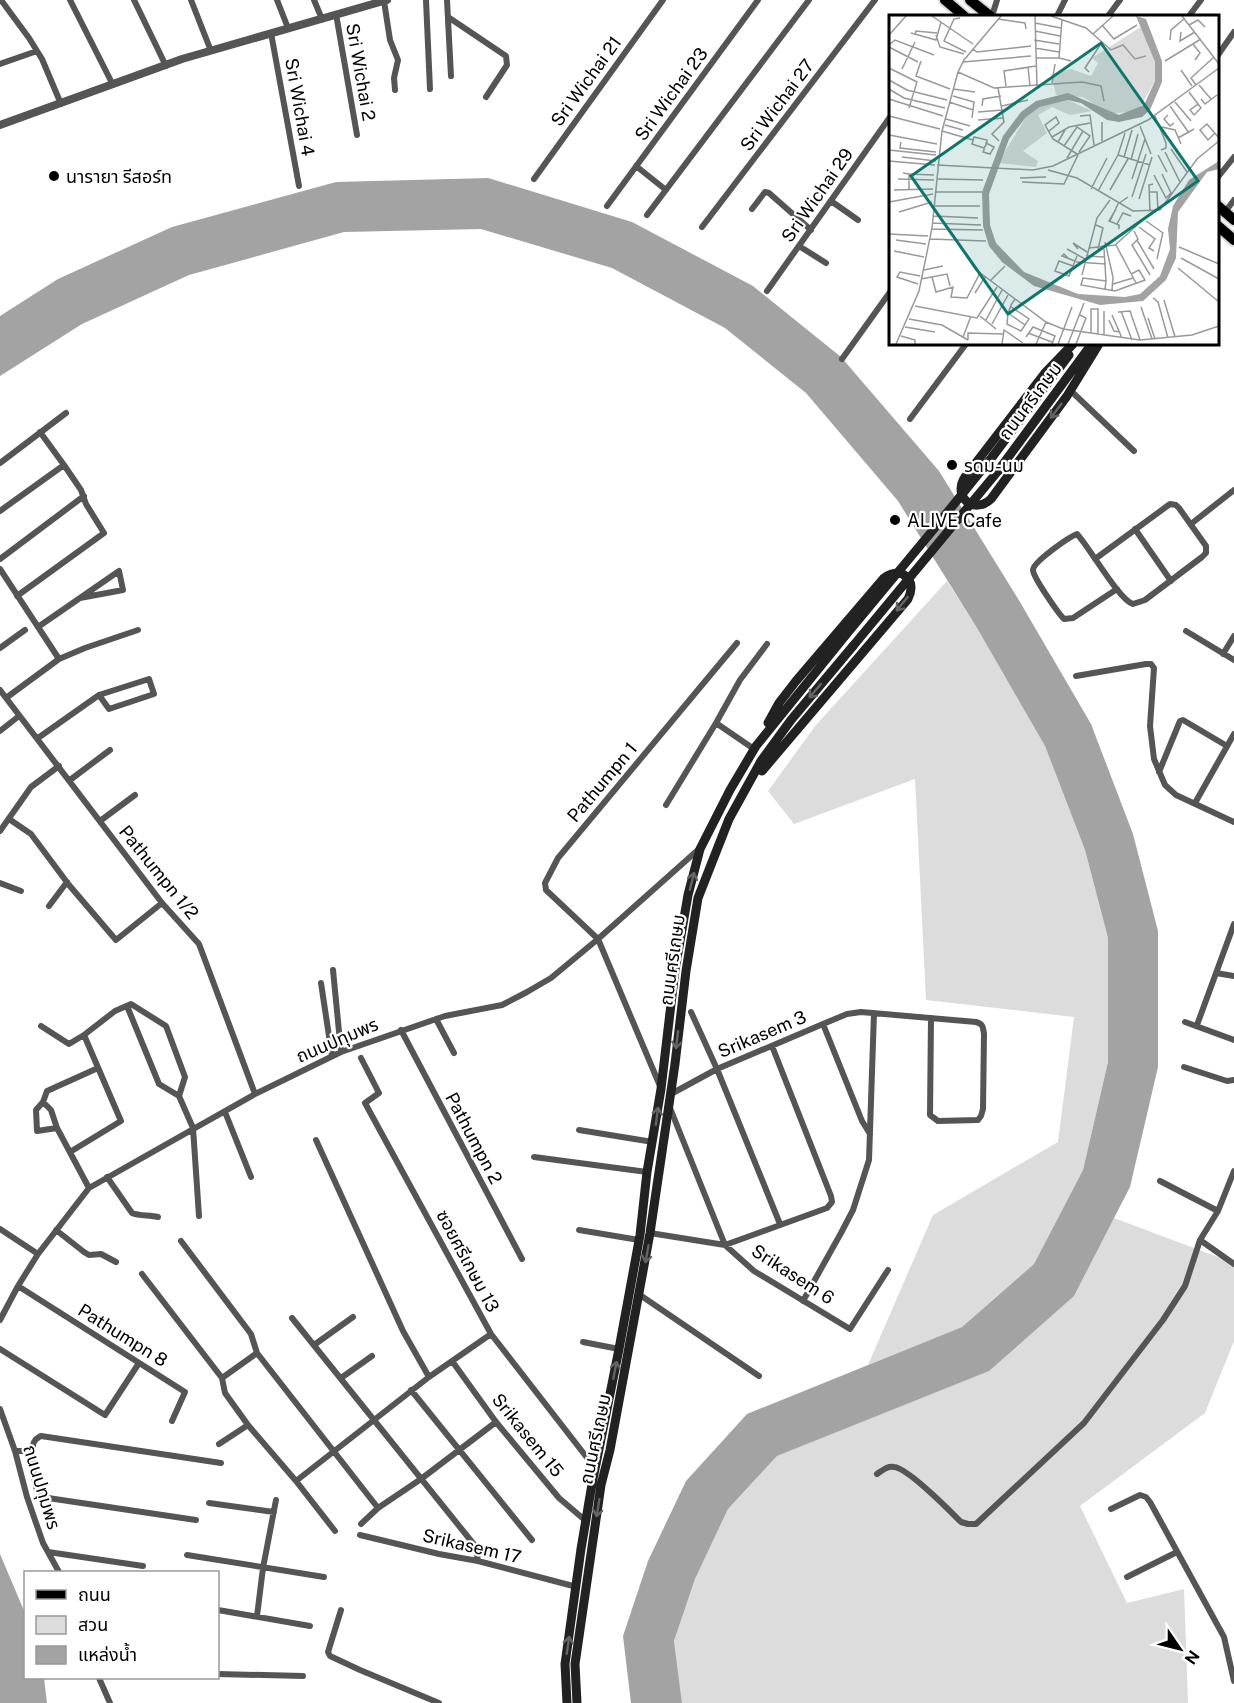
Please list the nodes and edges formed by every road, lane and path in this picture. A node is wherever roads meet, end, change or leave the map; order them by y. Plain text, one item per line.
1 (70, 0) edge
2 (134, 0) edge
3 (191, 0) edge
4 (276, 0) edge
5 (314, 0) edge
6 (426, 0) edge
7 (447, 0) edge
8 (663, 0) edge
9 (758, 0) edge
10 (809, 0) edge
11 (875, 0) edge
12 (945, 0) edge
13 (970, 0) edge
14 (997, 0) edge
15 (1065, 0) edge
16 (1120, 0) edge
17 (1201, 0) edge
18 (385, 1) edge
19 (362, 3) edge
20 (2, 4) edge
21 (336, 14) junction
22 (960, 15) edge
23 (990, 15) edge
24 (991, 15) edge
25 (1058, 15) edge
26 (1109, 15) edge
27 (1190, 15) edge
28 (448, 17) junction
29 (322, 19) junction
30 (288, 28) junction
31 (1234, 32) edge
32 (271, 33) junction
33 (37, 51) junction
34 (211, 51) junction
35 (1219, 54) edge
36 (0, 64) edge
37 (166, 66) junction
38 (451, 76) dead end
39 (113, 85) junction
40 (430, 89) dead end
41 (395, 90) dead end
42 (486, 97) dead end
43 (61, 105) junction
44 (889, 120) edge
45 (0, 125) edge
46 (357, 135) dead end
47 (1234, 157) edge
48 (636, 166) junction
49 (1219, 176) edge
50 (534, 179) dead end
51 (299, 186) dead end
52 (666, 190) junction
53 (1234, 200) edge
54 (831, 201) junction
55 (607, 206) dead end
56 (752, 209) dead end
57 (1221, 209) edge
58 (647, 215) dead end
59 (858, 220) dead end
60 (1234, 220) edge
61 (702, 227) dead end
62 (1219, 227) edge
63 (811, 230) junction
64 (1219, 233) edge
65 (1234, 241) edge
66 (799, 246) junction
67 (826, 263) dead end
68 (767, 291) dead end
69 (889, 295) edge
70 (965, 345) edge
71 (1071, 345) edge
72 (1077, 345) edge
73 (1092, 345) edge
74 (1098, 345) edge
75 (842, 359) dead end
76 (1070, 390) junction
77 (66, 413) dead end
78 (910, 419) dead end
79 (40, 432) junction
80 (1134, 451) dead end
81 (0, 463) edge
82 (64, 465) junction
83 (1234, 490) edge
84 (84, 496) junction
85 (1, 508) edge
86 (1191, 524) junction
87 (1135, 529) junction
88 (0, 559) edge
89 (1095, 559) junction
90 (0, 569) edge
91 (1171, 580) junction
92 (1117, 589) junction
93 (17, 596) junction
94 (80, 598) junction
95 (38, 627) junction
96 (25, 630) dead end
97 (138, 630) dead end
98 (1186, 632) dead end
99 (1234, 636) edge
100 (737, 643) dead end
101 (767, 644) dead end
102 (0, 648) edge
103 (1223, 654) junction
104 (59, 659) junction
105 (1234, 660) edge
106 (1076, 676) dead end
107 (0, 690) edge
108 (99, 695) junction
109 (6, 698) junction
110 (19, 716) junction
111 (716, 723) junction
112 (0, 731) edge
113 (1234, 734) edge
114 (38, 738) junction
115 (1227, 746) junction
116 (755, 748) junction
117 (110, 750) dead end
118 (59, 766) junction
119 (1159, 773) junction
120 (70, 780) junction
121 (135, 795) dead end
122 (1196, 803) junction
123 (666, 805) dead end
124 (9, 819) junction
125 (729, 819) junction
126 (100, 820) junction
127 (1234, 822) edge
128 (0, 831) edge
129 (700, 849) junction
130 (67, 882) junction
131 (0, 883) edge
132 (21, 891) dead end
133 (162, 903) junction
134 (49, 906) dead end
135 (1234, 924) edge
136 (598, 939) junction
137 (333, 970) dead end
138 (1216, 973) junction
139 (1234, 976) edge
140 (321, 983) dead end
141 (127, 1006) junction
142 (691, 1012) dead end
143 (874, 1013) junction
144 (932, 1018) junction
145 (436, 1019) junction
146 (1185, 1022) dead end
147 (823, 1024) junction
148 (1197, 1025) junction
149 (41, 1026) dead end
150 (401, 1030) junction
151 (84, 1035) junction
152 (1234, 1040) edge
153 (772, 1046) junction
154 (341, 1052) junction
155 (454, 1053) dead end
156 (332, 1056) junction
157 (361, 1058) dead end
158 (1184, 1067) dead end
159 (98, 1068) junction
160 (717, 1069) junction
161 (1234, 1080) edge
162 (661, 1089) junction
163 (255, 1094) junction
164 (671, 1094) junction
165 (179, 1096) junction
166 (43, 1101) junction
167 (669, 1106) junction
168 (225, 1112) junction
169 (57, 1128) junction
170 (193, 1128) junction
171 (579, 1130) dead end
172 (870, 1135) junction
173 (316, 1140) dead end
174 (653, 1142) junction
175 (70, 1152) junction
176 (534, 1157) dead end
177 (648, 1172) junction
178 (1234, 1172) edge
179 (107, 1177) junction
180 (251, 1177) dead end
181 (1160, 1181) dead end
182 (89, 1188) junction
183 (1218, 1211) junction
184 (199, 1216) dead end
185 (158, 1217) dead end
186 (780, 1224) junction
187 (0, 1229) edge
188 (56, 1230) junction
189 (579, 1230) dead end
190 (651, 1233) junction
191 (181, 1240) dead end
192 (639, 1240) junction
193 (1200, 1240) junction
194 (725, 1245) junction
195 (38, 1254) junction
196 (522, 1259) dead end
197 (116, 1262) dead end
198 (1234, 1264) edge
199 (888, 1270) dead end
200 (142, 1274) dead end
201 (18, 1286) junction
202 (640, 1295) junction
203 (803, 1300) junction
204 (0, 1302) edge
205 (7, 1307) junction
206 (353, 1317) dead end
207 (292, 1318) dead end
208 (0, 1320) edge
209 (491, 1334) junction
210 (583, 1342) dead end
211 (314, 1345) junction
212 (0, 1349) edge
213 (619, 1349) junction
214 (257, 1353) junction
215 (372, 1356) dead end
216 (452, 1361) junction
217 (139, 1363) junction
218 (759, 1376) dead end
219 (429, 1377) junction
220 (222, 1378) junction
221 (341, 1378) junction
222 (411, 1390) junction
223 (0, 1409) edge
224 (373, 1420) junction
225 (172, 1421) dead end
226 (496, 1422) junction
227 (248, 1425) junction
228 (219, 1444) dead end
229 (459, 1449) junction
230 (15, 1451) junction
231 (33, 1451) junction
232 (333, 1451) junction
233 (221, 1463) dead end
234 (595, 1468) junction
235 (877, 1474) dead end
236 (421, 1479) junction
237 (296, 1481) junction
238 (276, 1500) dead end
239 (209, 1503) dead end
240 (378, 1508) junction
241 (1112, 1509) dead end
242 (274, 1512) junction
243 (196, 1520) dead end
244 (586, 1521) junction
245 (361, 1524) dead end
246 (335, 1531) dead end
247 (360, 1535) dead end
248 (532, 1540) dead end
249 (48, 1552) junction
250 (1177, 1552) junction
251 (187, 1555) dead end
252 (478, 1561) junction
253 (143, 1566) dead end
254 (263, 1568) junction
255 (58, 1571) edge
256 (324, 1577) dead end
257 (1126, 1577) dead end
258 (577, 1587) junction
259 (219, 1610) edge
260 (341, 1610) dead end
261 (257, 1616) junction
262 (310, 1626) dead end
263 (219, 1674) edge
264 (303, 1676) dead end
265 (100, 1679) edge
266 (571, 1679) junction
267 (1234, 1681) edge
268 (110, 1703) edge
269 (439, 1703) edge
270 (567, 1703) edge
271 (577, 1703) edge

1 - 39 street
2 - 37 street
3 - 34 street
4 - 30 street
5 - 29 street
6 - 40 street
7 - 28 street
8 - 50 street, Sri Wichai 21
9 - 48 street, Sri Wichai 23
10 - 52 street
11 - 61 street, Sri Wichai 27
12 - 22 main road
13 - 23 main road
14 - 24 street
15 - 25 street
16 - 26 street
17 - 27 street
18 - 19 street
18 - 41 street
19 - 21 street
20 - 33 street
21 - 29 street
21 - 46 street, Sri Wichai 2
28 - 38 street
28 - 42 street
29 - 30 street
30 - 32 street
31 - 35 street
32 - 34 street
32 - 51 street, Sri Wichai 4
33 - 36 street
33 - 43 street
34 - 37 street
37 - 39 street
39 - 43 street
43 - 45 street
44 - 54 street, Sri Wichai 29
47 - 49 street
48 - 52 street
48 - 55 street, Sri Wichai 23
52 - 58 street
53 - 57 street
54 - 59 street
54 - 63 street, Sri Wichai 29
56 - 63 street
57 - 60 main road
62 - 65 main road
63 - 66 street, Sri Wichai 29
64 - 65 main road
66 - 67 street
66 - 68 street, Sri Wichai 29
69 - 75 street
70 - 78 street
76 -> 71 main road
72 - 116 main road, ถนนศรีเกษม, bridge
73 -> 125 main road, ถนนศรีเกษม, bridge
74 - 76 main road
76 - 80 street
77 - 79 street
79 - 81 street
79 - 82 street
82 - 84 street
82 - 85 street
83 - 86 street
84 - 88 street
84 - 93 street
86 - 87 street
86 - 91 street
87 - 89 street
87 - 91 street
89 - 92 street
89 - 92 street
90 - 93 street
91 - 92 street
93 - 95 street
94 - 94 street
94 - 95 street
95 - 104 street
96 - 102 street
97 - 104 street
98 - 103 street
99 - 103 street
100 - 136 street, Pathumpn 1
101 - 111 street
103 - 105 street
104 - 109 street
106 - 119 street
107 - 109 street, Pathumpn 1/2
108 - 108 street
108 - 114 street
109 - 110 street, Pathumpn 1/2
110 - 112 street
110 - 114 street, Pathumpn 1/2
111 - 116 street
111 - 123 street
113 - 115 street
114 - 118 street, Pathumpn 1/2
115 - 119 street
115 - 122 street
116 -> 125 main road
116 - 129 main road, ถนนศรีเกษม
117 - 120 street
118 - 120 street, Pathumpn 1/2
118 - 124 street
119 - 122 street
120 - 126 street, Pathumpn 1/2
121 - 126 street
122 - 127 street
124 - 128 street
124 - 130 street
125 -> 164 main road, ถนนศรีเกษม
126 - 133 street, Pathumpn 1/2
129 - 136 street, ถนนปทุมพร
162 -> 129 main road, ถนนศรีเกษม
130 - 133 street
130 - 134 street
131 - 132 street
133 - 163 street, Pathumpn 1/2
135 - 138 street
136 - 145 street, ถนนปทุมพร
136 - 162 street
137 - 154 street
138 - 139 street
138 - 148 street
140 - 156 street
141 - 151 street
141 - 165 street
141 - 165 street
142 - 160 street
143 - 144 street
143 - 147 street
143 - 172 street
144 - 144 street
145 - 150 street, ถนนปทุมพร
145 - 155 street
146 - 148 street
147 - 153 street, Srikasem 3
147 - 172 street, Srikasem 3
148 - 152 street
149 - 151 street
150 - 154 street, ถนนปทุมพร
150 - 196 street, Pathumpn 2
151 - 159 street
153 - 160 street, Srikasem 3
153 - 186 street
154 - 156 street, ถนนปทุมพร
156 - 163 street, ถนนปทุมพร
157 - 209 street, ซอยศรีเกษม 13
158 - 161 street
159 - 166 street
159 - 175 street
160 - 164 street, Srikasem 3
160 - 186 street
174 -> 162 main road, ถนนศรีเกษม
163 - 168 street, ถนนปทุมพร
164 - 167 main road, ถนนศรีเกษม
165 - 170 street
166 - 169 street
166 - 169 street
167 - 190 main road, ถนนศรีเกษม
167 - 194 street
168 - 170 street, ถนนปทุมพร
168 - 180 street
169 - 175 street
170 - 179 street, ถนนปทุมพร
170 - 184 street
171 - 174 street
172 - 203 street
173 - 219 street
174 - 177 main road, ถนนศรีเกษม
175 - 182 street
176 - 177 street
177 - 192 main road, ถนนศรีเกษม
178 - 183 street
179 - 182 street, ถนนปทุมพร
179 - 185 street
181 - 183 street
182 - 188 street, ถนนปทุมพร
183 - 193 street
186 - 194 street
187 - 195 street
188 - 195 street, ถนนปทุมพร
188 - 197 street
189 - 192 street
190 - 194 street, Srikasem 6
190 -> 202 main road, ถนนศรีเกษม
191 - 214 street
192 - 213 main road, ถนนศรีเกษม
193 - 198 street
193 - 235 street
194 - 203 street, Srikasem 6
195 - 201 street, ถนนปทุมพร
199 - 203 street, Srikasem 6
200 - 220 street
201 - 205 street, ถนนปทุมพร
201 - 217 street, Pathumpn 8
202 - 218 street
202 -> 266 main road, ถนนศรีเกษม
204 - 205 street
205 - 208 street, ถนนปทุมพร
206 - 211 street
207 - 211 street
209 - 216 street
209 - 234 street, ซอยศรีเกษม 13
210 - 213 street
211 - 221 street
212 - 217 street
234 -> 213 main road, ถนนศรีเกษม
214 - 220 street
214 - 232 street
215 - 221 street
216 - 219 street
216 - 226 street, Srikasem 15
217 - 225 street, Pathumpn 8
219 - 222 street
220 - 227 street
221 - 224 street
222 - 224 street
222 - 229 street
223 - 230 street, ถนนปทุมพร
224 - 232 street
224 - 236 street
226 - 229 street
226 - 244 street, Srikasem 15
227 - 228 street
227 - 237 street
229 - 236 street
229 - 248 street
230 - 231 street
230 - 249 street, ถนนปทุมพร
231 - 233 street
231 - 243 street
232 - 237 street
232 - 240 street
234 - 244 main road, ถนนศรีเกษม
236 - 240 street
236 - 252 street
237 - 246 street
238 - 242 street
239 - 242 street
240 - 245 street
241 - 250 street
242 - 254 street
244 - 258 main road, ถนนศรีเกษม
247 - 252 street, Srikasem 17
249 - 253 street
249 - 255 street, ถนนปทุมพร
250 - 257 street
250 - 267 street
251 - 254 street
252 - 258 street, Srikasem 17
254 - 256 street
254 - 261 street
266 -> 258 main road, ถนนศรีเกษม
259 - 261 street
260 - 269 street
261 - 262 street
263 - 264 street
265 - 268 street
266 - 270 main road, ถนนศรีเกษม
266 - 271 main road, ถนนศรีเกษม

